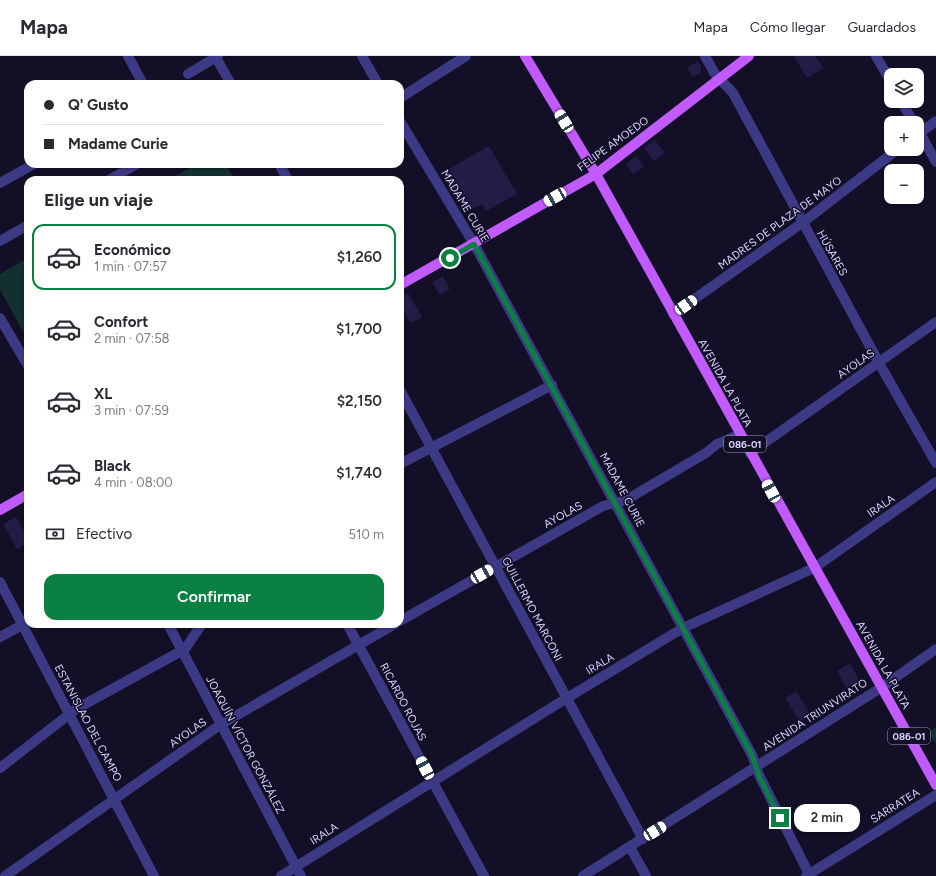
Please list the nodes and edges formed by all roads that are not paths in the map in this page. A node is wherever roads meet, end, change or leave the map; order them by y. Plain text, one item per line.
1 (128, 56) edge
2 (216, 56) edge
3 (362, 56) edge
4 (466, 56) edge
5 (525, 56) edge
6 (705, 56) edge
7 (749, 56) edge
8 (876, 56) edge
9 (884, 70) edge
10 (188, 74) dead end
11 (719, 79) junction
12 (142, 80) edge
13 (230, 80) edge
14 (376, 80) edge
15 (404, 95) edge
16 (936, 121) edge
17 (404, 128) edge
18 (924, 128) edge
19 (924, 142) edge
20 (889, 156) edge
21 (936, 162) edge
22 (27, 168) edge
23 (130, 168) edge
24 (596, 174) junction
25 (116, 176) edge
26 (0, 183) edge
27 (802, 223) junction
28 (24, 227) edge
29 (0, 241) edge
30 (474, 244) junction
31 (404, 283) edge
32 (674, 314) junction
33 (0, 318) edge
34 (936, 322) edge
35 (4, 333) edge
36 (24, 360) edge
37 (879, 363) junction
38 (552, 385) junction
39 (404, 397) edge
40 (740, 434) junction
41 (431, 448) junction
42 (750, 453) junction
43 (404, 462) edge
44 (936, 464) edge
45 (936, 482) edge
46 (24, 496) edge
47 (616, 502) junction
48 (0, 510) edge
49 (495, 567) junction
50 (814, 568) junction
51 (0, 582) edge
52 (404, 619) edge
53 (24, 621) edge
54 (24, 624) edge
55 (27, 628) edge
56 (170, 628) edge
57 (200, 628) edge
58 (349, 628) edge
59 (388, 628) edge
60 (683, 628) junction
61 (0, 637) edge
62 (359, 645) junction
63 (936, 649) edge
64 (182, 651) junction
65 (882, 687) junction
66 (567, 698) junction
67 (70, 714) junction
68 (220, 725) junction
69 (756, 767) junction
70 (0, 768) edge
71 (432, 781) junction
72 (936, 785) edge
73 (936, 795) edge
74 (114, 800) junction
75 (643, 839) junction
76 (630, 847) junction
77 (295, 865) junction
78 (0, 869) edge
79 (809, 875) edge
80 (4, 876) edge
81 (154, 876) edge
82 (281, 876) edge
83 (301, 876) edge
84 (484, 876) edge
85 (583, 876) edge
86 (646, 876) edge

1 - 12 street
2 - 10 street
2 - 13 street
3 - 14 street
4 - 15 street
5 - 24 main road, AVENIDA LA PLATA / 086-01
6 - 11 street, HÚSARES
7 - 11 main road, FELIPE AMOEDO
8 - 9 street
11 - 24 main road, FELIPE AMOEDO
11 - 27 street, HÚSARES
16 - 18 street
17 - 30 street, MADAME CURIE
19 - 21 street
20 - 27 street, MADRES DE PLAZA DE MAYO
22 - 26 street
23 - 25 street
24 - 30 main road, FELIPE AMOEDO
24 - 32 main road, AVENIDA LA PLATA / 086-01
27 - 32 street, MADRES DE PLAZA DE MAYO
27 - 37 street, HÚSARES
28 - 29 street
30 - 31 main road, FELIPE AMOEDO
30 - 38 street, MADAME CURIE
32 - 40 main road, AVENIDA LA PLATA / 086-01
33 - 35 street
34 - 37 street, AYOLAS
35 - 36 street
37 - 42 street, AYOLAS
37 - 44 street, HÚSARES
38 - 41 street
38 - 47 street, MADAME CURIE
39 - 41 street, GUILLERMO MARCONI
40 - 42 main road, AVENIDA LA PLATA / 086-01
40 - 47 street, AYOLAS
41 - 43 street
41 - 49 street, GUILLERMO MARCONI
42 - 50 main road, AVENIDA LA PLATA / 086-01
45 - 50 street, IRALA
46 - 48 main road
47 - 49 street, AYOLAS
47 - 60 street, MADAME CURIE
49 - 52 street, AYOLAS
49 - 66 street, GUILLERMO MARCONI
50 - 60 street, IRALA
50 - 65 main road, AVENIDA LA PLATA / 086-01
51 - 53 street, ESTANISLAO DEL CAMPO
54 - 61 street
55 - 67 street, ESTANISLAO DEL CAMPO
56 - 64 street, JOAQUÍN VÍCTOR GONZÁLEZ
57 - 64 street
58 - 62 street, RICARDO ROJAS
59 - 62 street, AYOLAS
60 - 66 street, IRALA
60 - 69 street, MADAME CURIE
62 - 68 street, AYOLAS
62 - 71 street, RICARDO ROJAS
63 - 65 street, AVENIDA TRIUNVIRATO
64 - 67 street
64 - 68 street, JOAQUÍN VÍCTOR GONZÁLEZ
65 - 69 street, AVENIDA TRIUNVIRATO
65 - 72 main road, AVENIDA LA PLATA / 086-01
66 - 71 street, IRALA
66 - 75 street, GUILLERMO MARCONI
67 - 70 street
67 - 74 street, ESTANISLAO DEL CAMPO
68 - 74 street, AYOLAS
68 - 77 street, JOAQUÍN VÍCTOR GONZÁLEZ
69 - 75 street, AVENIDA TRIUNVIRATO
69 - 79 street, MADAME CURIE
71 - 77 street, IRALA
71 - 84 street, RICARDO ROJAS
73 - 79 street, SARRATEA
74 - 80 street, AYOLAS
74 - 81 street, ESTANISLAO DEL CAMPO
75 - 76 street, AVENIDA TRIUNVIRATO
76 - 85 street, AVENIDA TRIUNVIRATO
76 - 86 street
77 - 82 street, IRALA
77 - 83 street, JOAQUÍN VÍCTOR GONZÁLEZ
78 - 80 street

